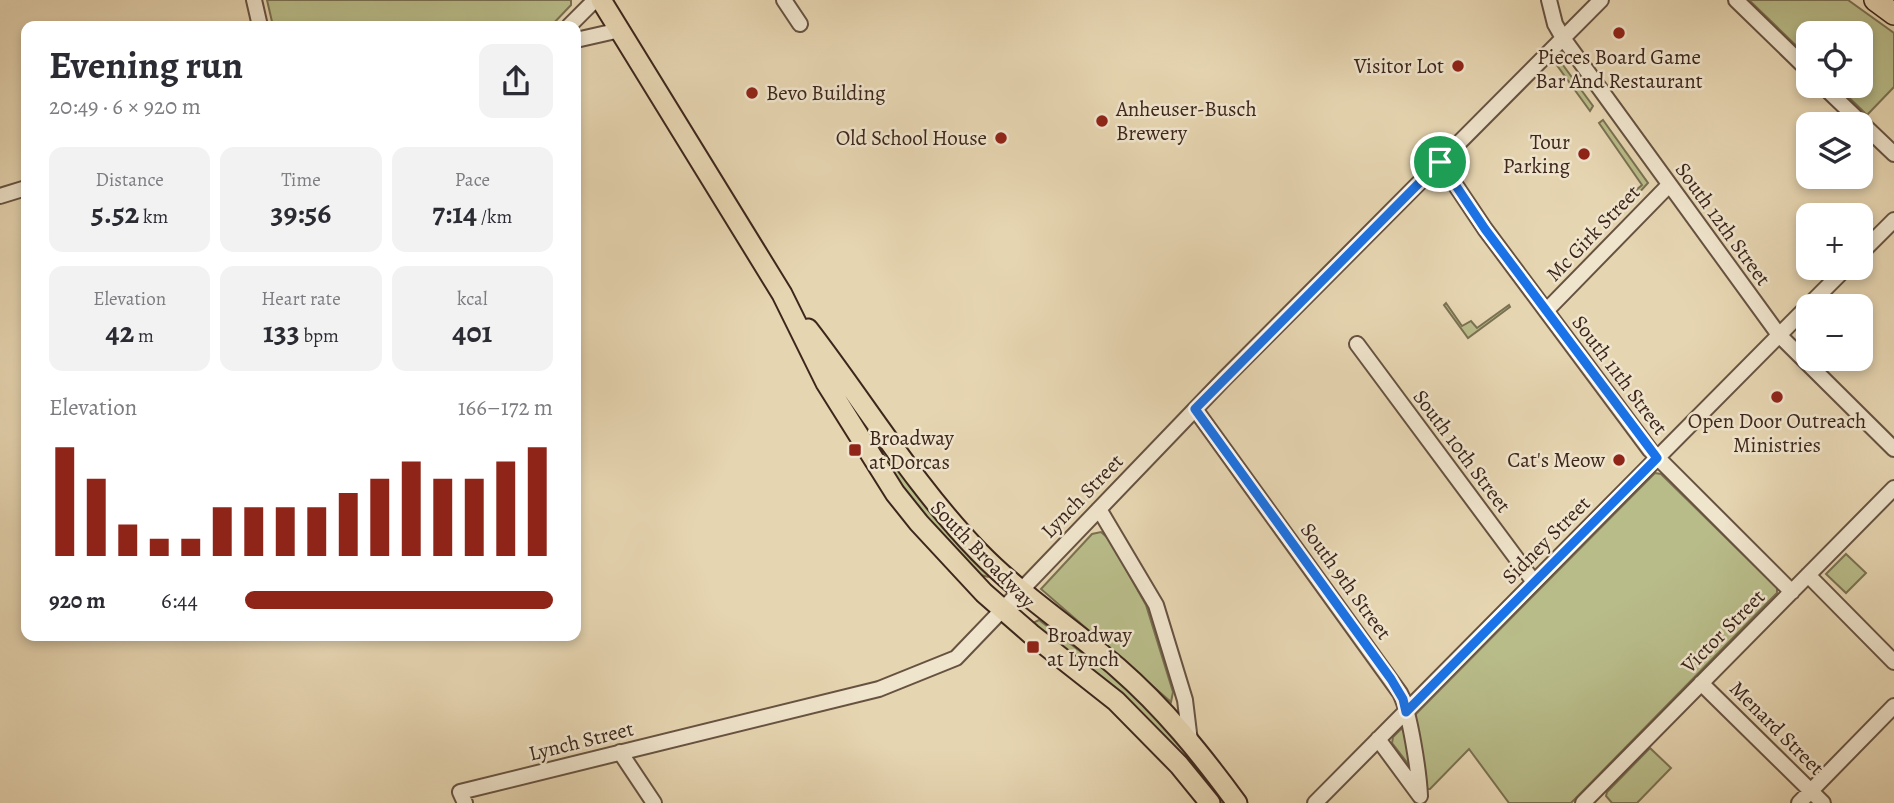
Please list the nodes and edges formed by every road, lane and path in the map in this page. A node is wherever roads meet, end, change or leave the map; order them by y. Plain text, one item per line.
1 (254, 0) edge
2 (595, 0) edge
3 (601, 0) edge
4 (785, 0) edge
5 (1549, 0) edge
6 (1601, 0) edge
7 (1736, 0) edge
8 (1875, 0) edge
9 (1894, 14) edge
10 (259, 21) edge
11 (574, 21) edge
12 (800, 23) dead end
13 (620, 30) junction
14 (1563, 38) junction
15 (581, 39) edge
16 (1796, 58) edge
17 (1836, 98) edge
18 (1894, 154) edge
19 (1440, 162) junction
20 (1669, 185) junction
21 (21, 190) edge
22 (0, 196) edge
23 (1894, 220) edge
24 (1873, 241) edge
25 (1834, 280) edge
26 (782, 294) junction
27 (1820, 294) edge
28 (1546, 310) junction
29 (1796, 318) edge
30 (1779, 335) junction
31 (1357, 344) dead end
32 (1195, 409) junction
33 (1894, 449) edge
34 (1657, 458) junction
35 (1894, 488) edge
36 (1099, 509) junction
37 (1808, 575) junction
38 (1534, 582) junction
39 (1021, 590) junction
40 (1792, 592) junction
41 (1002, 610) junction
42 (1894, 662) edge
43 (1701, 683) junction
44 (1894, 706) edge
45 (1406, 712) junction
46 (1378, 739) junction
47 (1190, 741) junction
48 (620, 752) junction
49 (1811, 791) junction
50 (463, 798) edge
51 (1422, 800) edge
52 (1591, 800) edge
53 (1209, 802) edge
54 (654, 803) edge
55 (1237, 803) edge
56 (1315, 803) edge
57 (1799, 803) edge
58 (1823, 803) edge

1 - 10 street
2 - 11 street
3 - 13 main road, South Broadway
4 - 12 street
5 - 14 street, South 12th Street
6 - 14 street, Lynch Street
7 - 16 street
8 - 9 highway
13 - 15 street
13 - 26 main road, South Broadway
14 - 19 street, Lynch Street
14 - 20 street, South 12th Street
17 - 18 street
19 - 28 street, South 11th Street
19 - 32 street, Lynch Street
20 - 28 street, Mc Girk Street
20 - 30 street, South 12th Street
21 - 22 street
23 - 24 street
25 - 27 street, Sidney Street
26 - 39 main road, South Broadway
26 - 41 main road, South Broadway
28 - 34 street, South 11th Street
29 - 30 street, Sidney Street
30 - 33 street, South 12th Street
30 - 34 street, Sidney Street
31 - 38 street, South 10th Street
32 - 36 street, Lynch Street
32 - 45 street, South 9th Street
34 - 38 street, Sidney Street
34 - 40 street, South 11th Street
35 - 37 street, Victor Street
36 - 39 street, Lynch Street
36 - 47 street
37 - 40 street, Victor Street
37 - 42 street
38 - 45 street, Sidney Street
39 - 41 street, Lynch Street
39 - 47 main road, South Broadway
40 - 43 street, Victor Street
41 - 48 street, Lynch Street
41 - 53 main road, South Broadway
43 - 49 street, Menard Street
43 - 52 street, Victor Street
44 - 49 street
45 - 46 street, Sidney Street
45 - 51 street, South 9th Street
46 - 51 street, South 9th Street
46 - 56 street, Sidney Street
47 - 55 main road, South Broadway
48 - 50 street, Lynch Street
48 - 54 street
49 - 57 street
49 - 58 street, Menard Street

